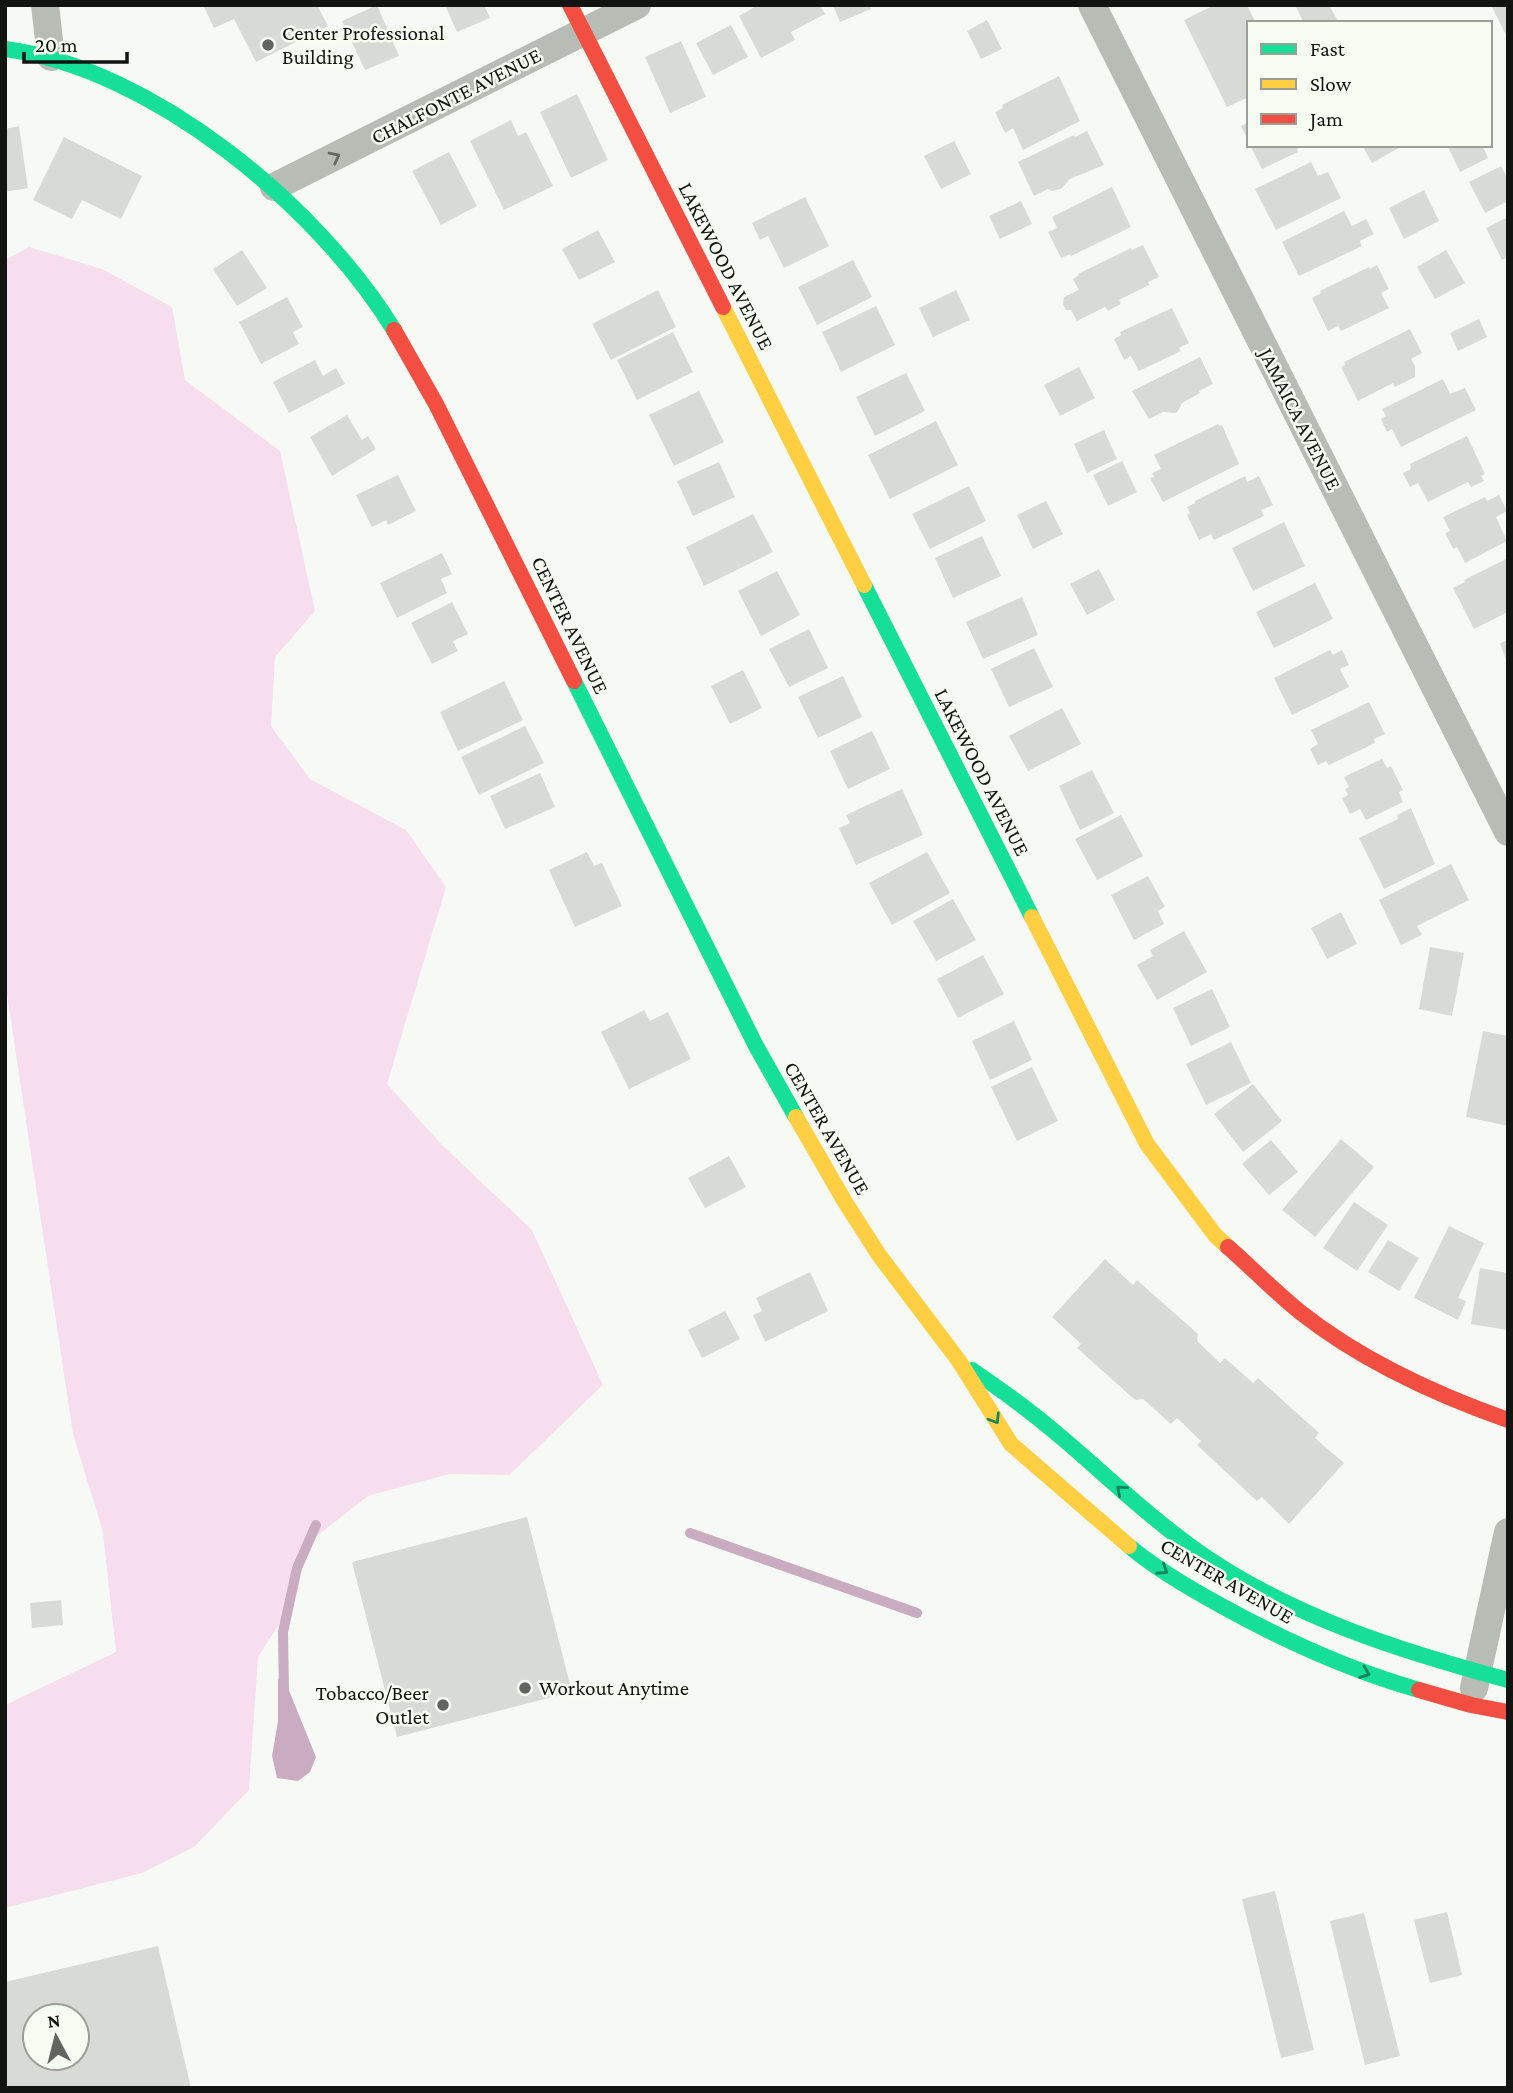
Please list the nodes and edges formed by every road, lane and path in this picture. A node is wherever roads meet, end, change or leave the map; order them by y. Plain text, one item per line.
1 (45, 5) edge
2 (570, 5) edge
3 (637, 5) edge
4 (1092, 5) edge
5 (583, 32) junction
6 (5, 48) edge
7 (51, 57) junction
8 (274, 187) junction
9 (1508, 832) edge
10 (959, 1361) junction
11 (1508, 1420) edge
12 (1508, 1532) edge
13 (1478, 1672) junction
14 (1508, 1679) edge
15 (1471, 1704) junction
16 (1508, 1712) edge

1 - 7 street
2 - 5 street, LAKEWOOD AVENUE
3 - 5 street, CHALFONTE AVENUE
4 - 9 street, JAMAICA AVENUE
8 -> 5 street, CHALFONTE AVENUE
5 - 11 street, LAKEWOOD AVENUE
6 - 7 street, CENTER AVENUE
7 - 8 street, CENTER AVENUE
8 - 10 street, CENTER AVENUE
13 -> 10 street, CENTER AVENUE
10 -> 15 street, CENTER AVENUE
12 - 13 street
13 - 14 street, CENTER AVENUE
13 - 15 street
15 - 16 street, CENTER AVENUE

